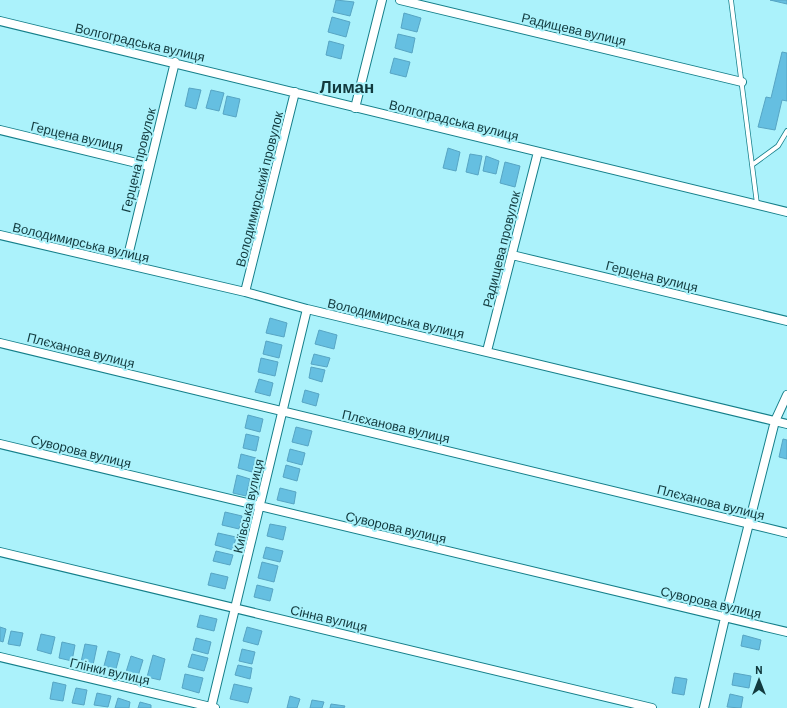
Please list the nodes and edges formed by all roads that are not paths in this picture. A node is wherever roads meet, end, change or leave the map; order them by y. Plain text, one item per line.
1 (382, 0) edge
2 (400, 0) edge
3 (731, 0) edge
4 (0, 21) edge
5 (175, 62) junction
6 (742, 82) junction
7 (295, 92) junction
8 (354, 108) junction
9 (0, 130) edge
10 (787, 131) edge
11 (538, 152) junction
12 (752, 165) junction
13 (149, 166) junction
14 (757, 204) junction
15 (787, 212) edge
16 (0, 235) edge
17 (512, 255) junction
18 (126, 264) junction
19 (245, 292) junction
20 (307, 309) junction
21 (787, 321) edge
22 (0, 343) edge
23 (487, 351) junction
24 (787, 395) edge
25 (282, 411) junction
26 (775, 421) junction
27 (787, 424) edge
28 (0, 444) edge
29 (260, 507) junction
30 (750, 523) junction
31 (787, 532) edge
32 (0, 552) edge
33 (236, 608) junction
34 (725, 618) junction
35 (787, 632) edge
36 (0, 657) edge
37 (213, 708) edge
38 (652, 708) edge
39 (704, 708) edge

1 - 8 street
2 - 6 street, Радищева вулиця
3 - 6 lane
4 - 5 street, Волгоградська вулиця
5 - 7 street, Волгоградська вулиця
5 - 13 street, Герцена провулок
6 - 12 lane
7 - 8 street, Волгоградська вулиця
7 - 19 street, Володимирський провулок
8 - 11 street, Волгоградська вулиця
9 - 13 street, Герцена вулиця
10 - 12 lane
11 - 14 street, Волгоградська вулиця
11 - 17 street, Радищева провулок
12 - 14 lane
13 - 18 street, Герцена провулок
14 - 15 street, Волгоградська вулиця
16 - 18 street, Володимирська вулиця
17 - 21 street, Герцена вулиця
17 - 23 street, Радищева провулок
18 - 19 street, Володимирська вулиця
19 - 20 street, Володимирська вулиця
20 - 23 street, Володимирська вулиця
20 - 25 street, Київська вулиця
22 - 25 street, Плєханова вулиця
23 - 26 street, Володимирська вулиця
24 - 26 street
25 - 29 street, Київська вулиця
25 - 30 street, Плєханова вулиця
26 - 27 street, Володимирська вулиця
26 - 30 street
28 - 29 street, Суворова вулиця
29 - 33 street, Київська вулиця
29 - 34 street, Суворова вулиця
30 - 31 street, Плєханова вулиця
30 - 34 street
32 - 33 street, Сінна вулиця
33 - 37 street, Київська вулиця
33 - 38 street, Сінна вулиця
34 - 35 street, Суворова вулиця
34 - 39 street
36 - 37 street, Глінки вулиця

